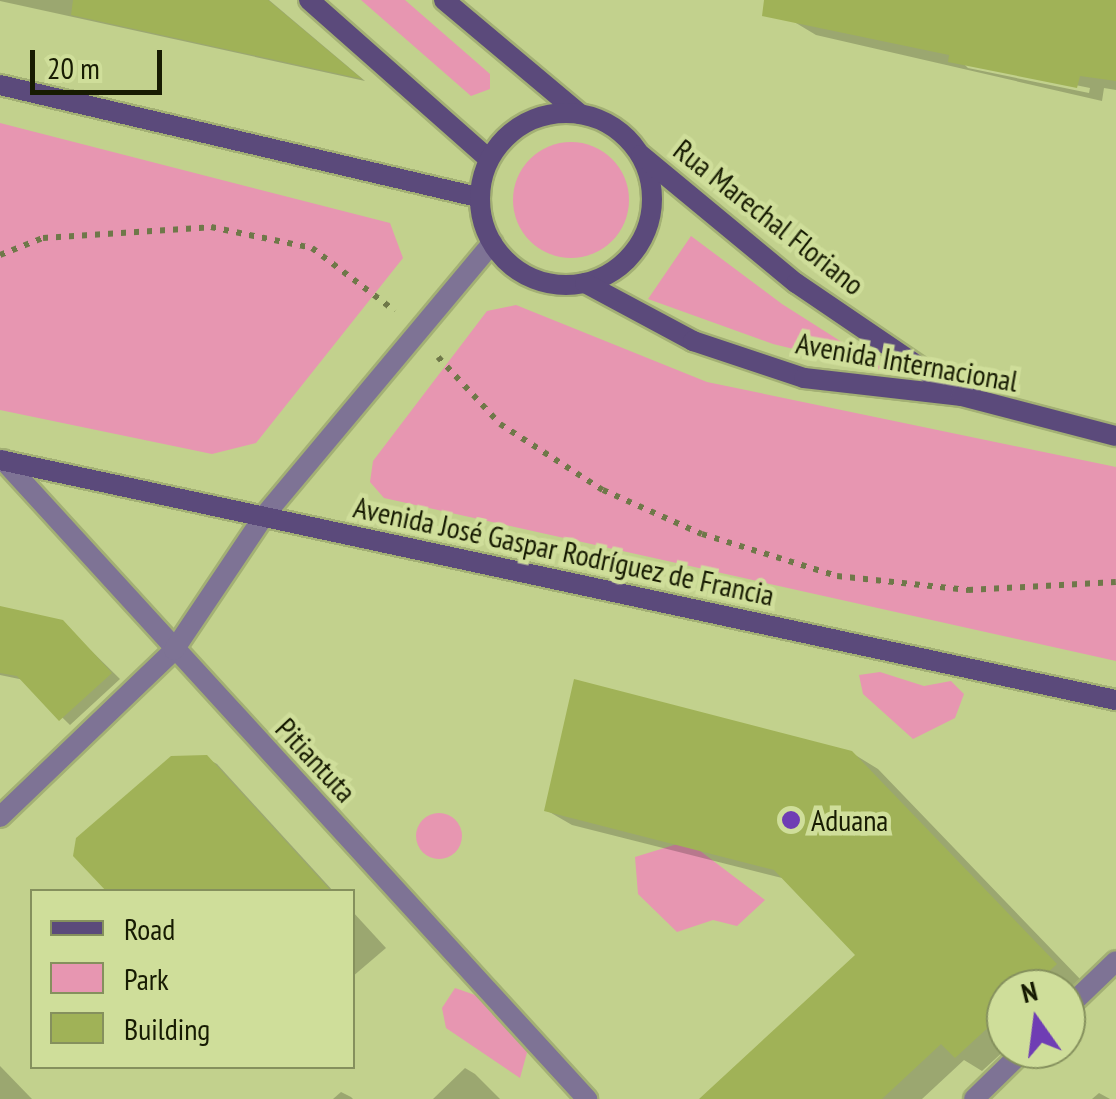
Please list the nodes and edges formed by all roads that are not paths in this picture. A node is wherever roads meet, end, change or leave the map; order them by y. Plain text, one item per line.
1 (310, 0) edge
2 (454, 3) edge
3 (0, 85) edge
4 (580, 114) junction
5 (638, 152) junction
6 (489, 159) junction
7 (480, 198) junction
8 (492, 243) junction
9 (584, 283) junction
10 (962, 396) junction
11 (1116, 436) edge
12 (1, 460) edge
13 (264, 516) junction
14 (174, 650) junction
15 (1116, 700) edge
16 (0, 817) edge
17 (1116, 961) edge
18 (1086, 990) edge
19 (1005, 1069) edge
20 (587, 1099) edge
21 (974, 1099) edge

1 - 6 main road
2 - 4 main road
3 - 7 main road
4 - 5 main road
4 - 6 main road
5 - 9 main road
5 - 10 main road, Rua Marechal Floriano
6 - 7 main road
7 - 8 main road
8 - 9 main road
8 - 13 street
9 - 10 main road, Avenida Internacional
10 - 11 main road, Avenida Internacional
12 - 13 main road, Avenida José Gaspar Rodríguez de Francia
12 - 14 street, Pitiantuta
13 - 14 street
13 - 15 main road, Avenida José Gaspar Rodríguez de Francia
14 - 16 street
14 - 20 street, Pitiantuta
17 - 18 street
19 - 21 street

